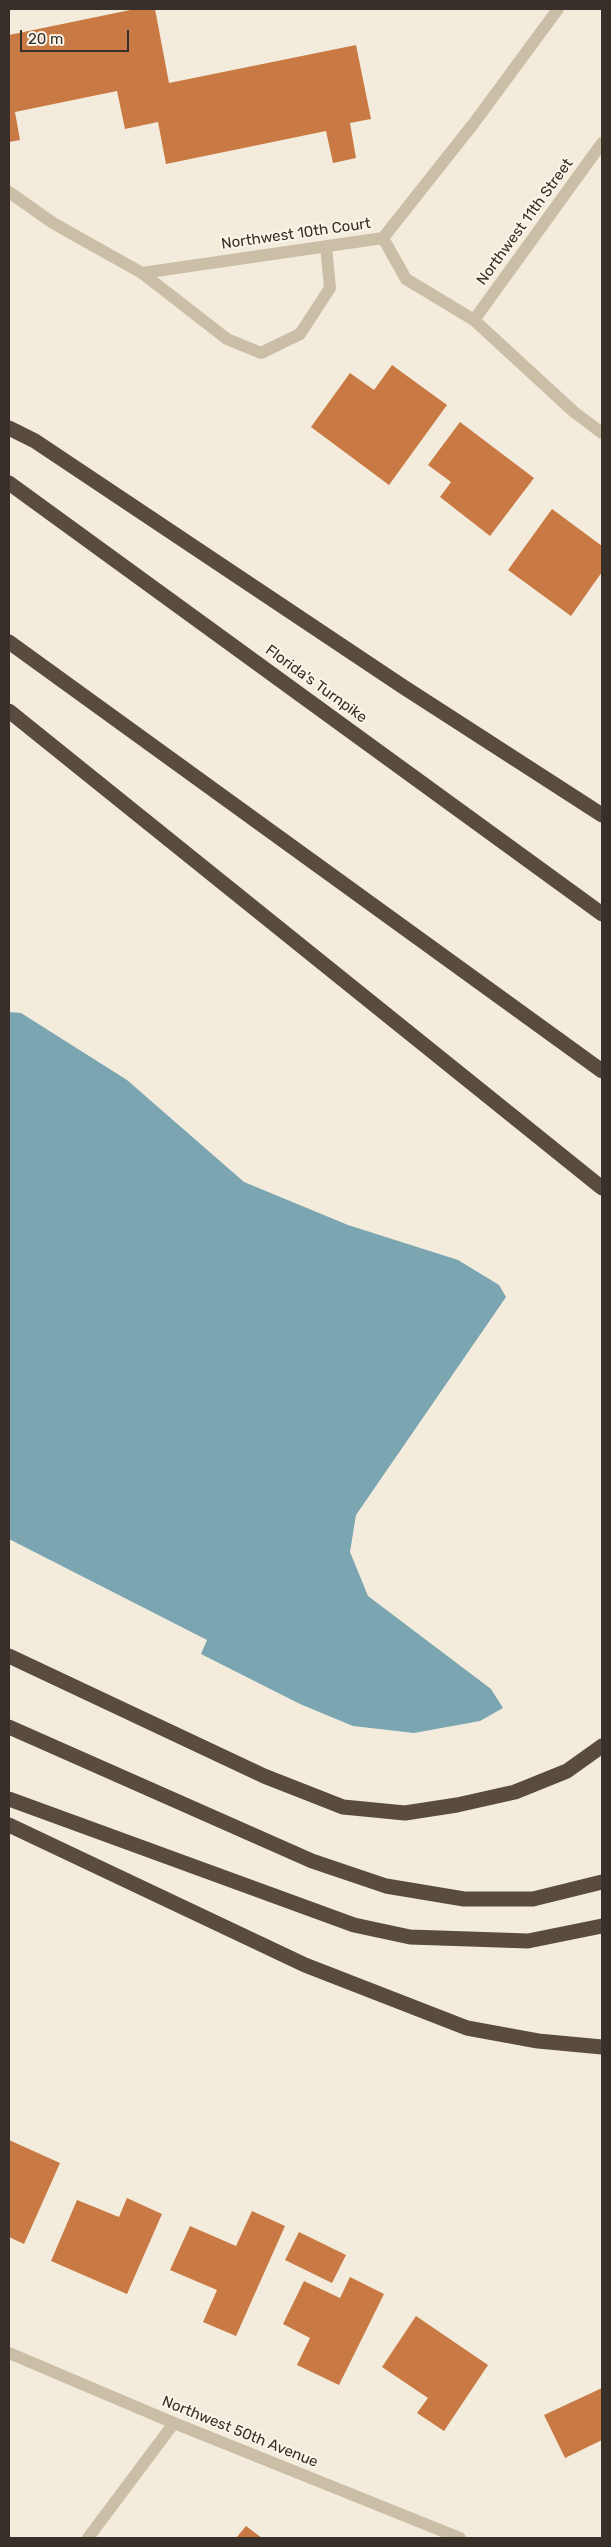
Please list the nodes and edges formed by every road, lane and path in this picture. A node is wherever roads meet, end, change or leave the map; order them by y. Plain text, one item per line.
1 (558, 9) edge
2 (602, 143) edge
3 (9, 192) edge
4 (383, 238) junction
5 (326, 246) junction
6 (142, 273) junction
7 (474, 320) junction
8 (9, 428) edge
9 (602, 433) edge
10 (9, 483) edge
11 (9, 642) edge
12 (9, 711) edge
13 (602, 815) edge
14 (602, 914) edge
15 (602, 1071) edge
16 (602, 1188) edge
17 (9, 1656) edge
18 (9, 1727) edge
19 (602, 1746) edge
20 (9, 1799) edge
21 (9, 1825) edge
22 (602, 1882) edge
23 (602, 1926) edge
24 (602, 2047) edge
25 (9, 2353) edge
26 (174, 2423) junction
27 (88, 2538) edge
28 (460, 2538) edge

1 - 4 street, Northwest 10th Court
2 - 7 street, Northwest 11th Street
3 - 6 street
4 - 5 street, Northwest 10th Court
4 - 7 street
5 - 6 street, Northwest 10th Court
5 - 6 street
7 - 9 street
8 - 13 highway
10 - 14 highway, Florida's Turnpike
11 - 15 highway
12 - 16 highway
17 - 19 highway
18 - 22 highway
20 - 23 highway
21 - 24 highway
25 - 26 street, Northwest 50th Avenue
26 - 27 street
26 - 28 street, Northwest 50th Avenue

